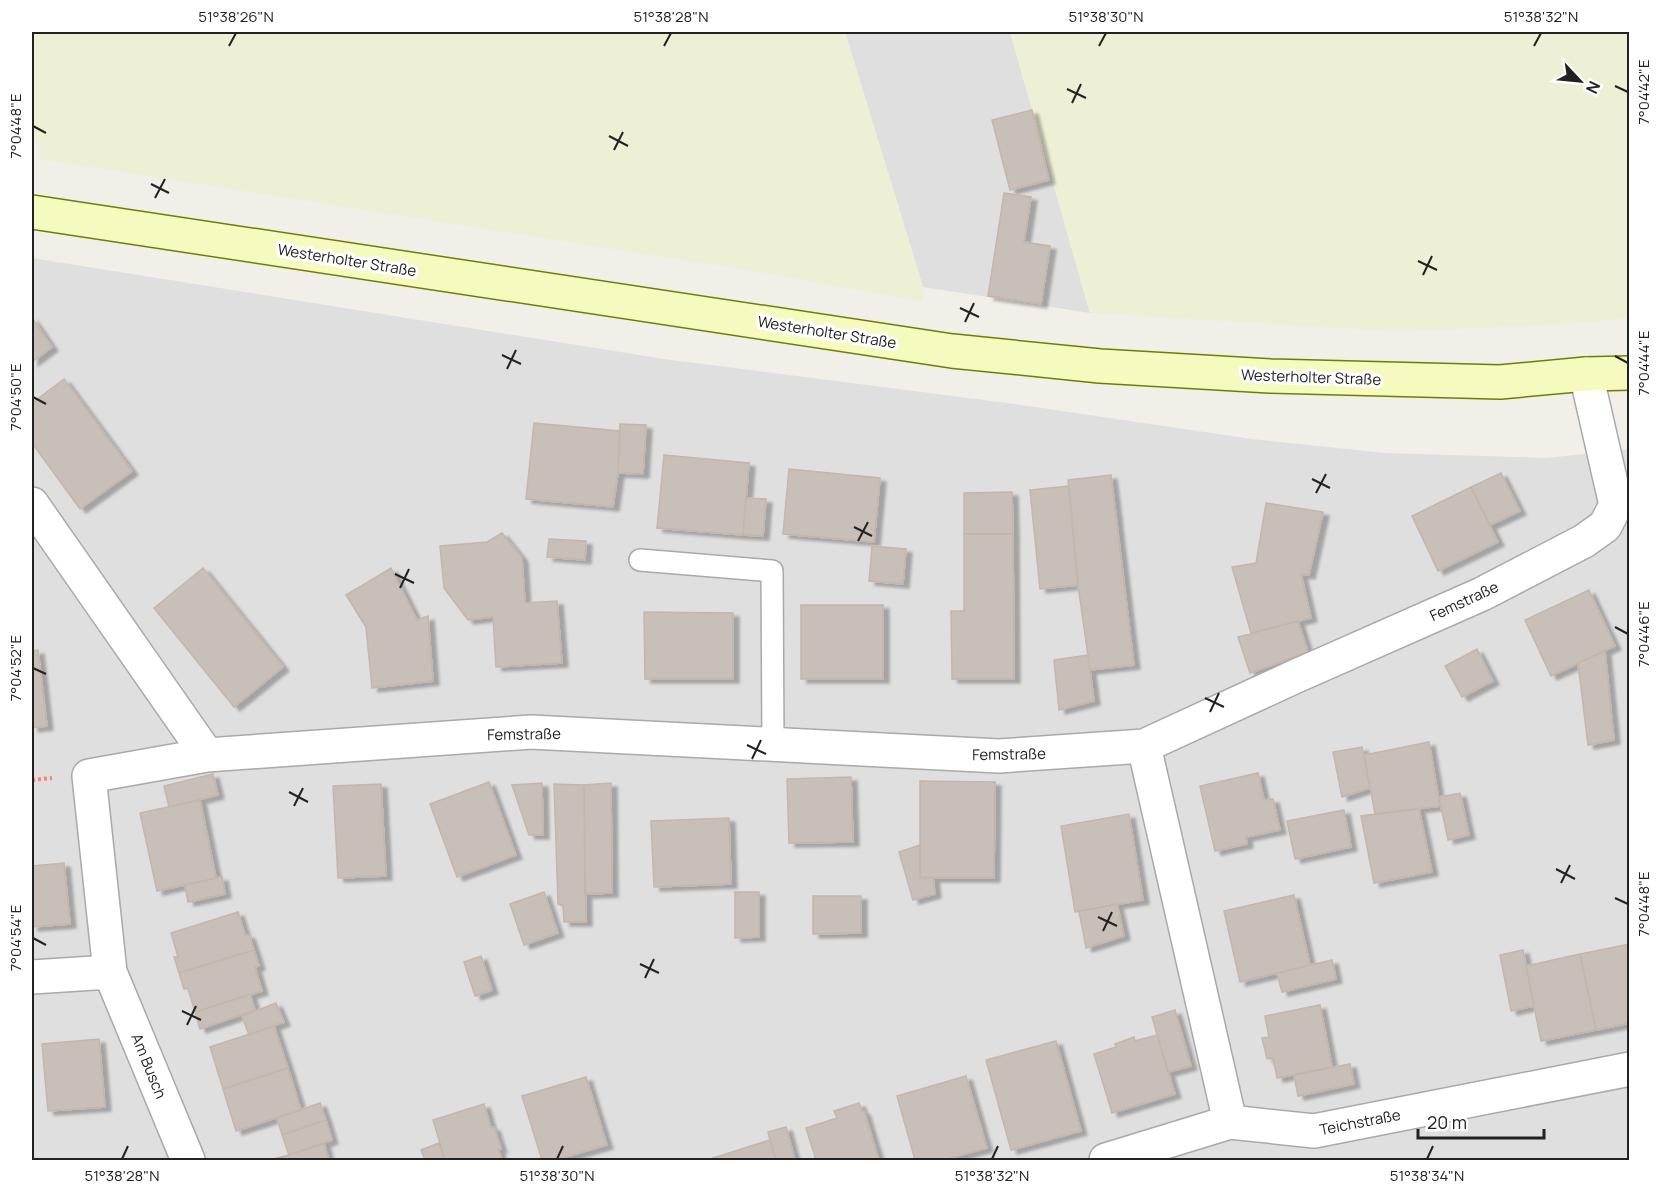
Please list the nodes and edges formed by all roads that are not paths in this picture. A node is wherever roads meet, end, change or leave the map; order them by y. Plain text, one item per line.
1 (32, 212) edge
2 (1629, 373) edge
3 (1586, 374) junction
4 (32, 504) edge
5 (640, 560) dead end
6 (772, 744) junction
7 (1144, 746) junction
8 (207, 755) junction
9 (89, 776) joint
10 (110, 972) junction
11 (32, 977) edge
12 (1629, 1069) edge
13 (1230, 1122) junction
14 (188, 1161) edge
15 (1106, 1161) edge

1 - 3 main road, Westerholter Straße
2 - 3 main road, Westerholter Straße
3 - 7 street, Femstraße
4 - 8 street
5 - 6 lane
6 - 7 street, Femstraße
6 - 8 street, Femstraße
7 - 13 street
8 - 9 street, Femstraße
9 - 10 street, Am Busch
10 - 11 street
10 - 14 street, Am Busch
12 - 13 street, Teichstraße
13 - 15 street, Teichstraße

